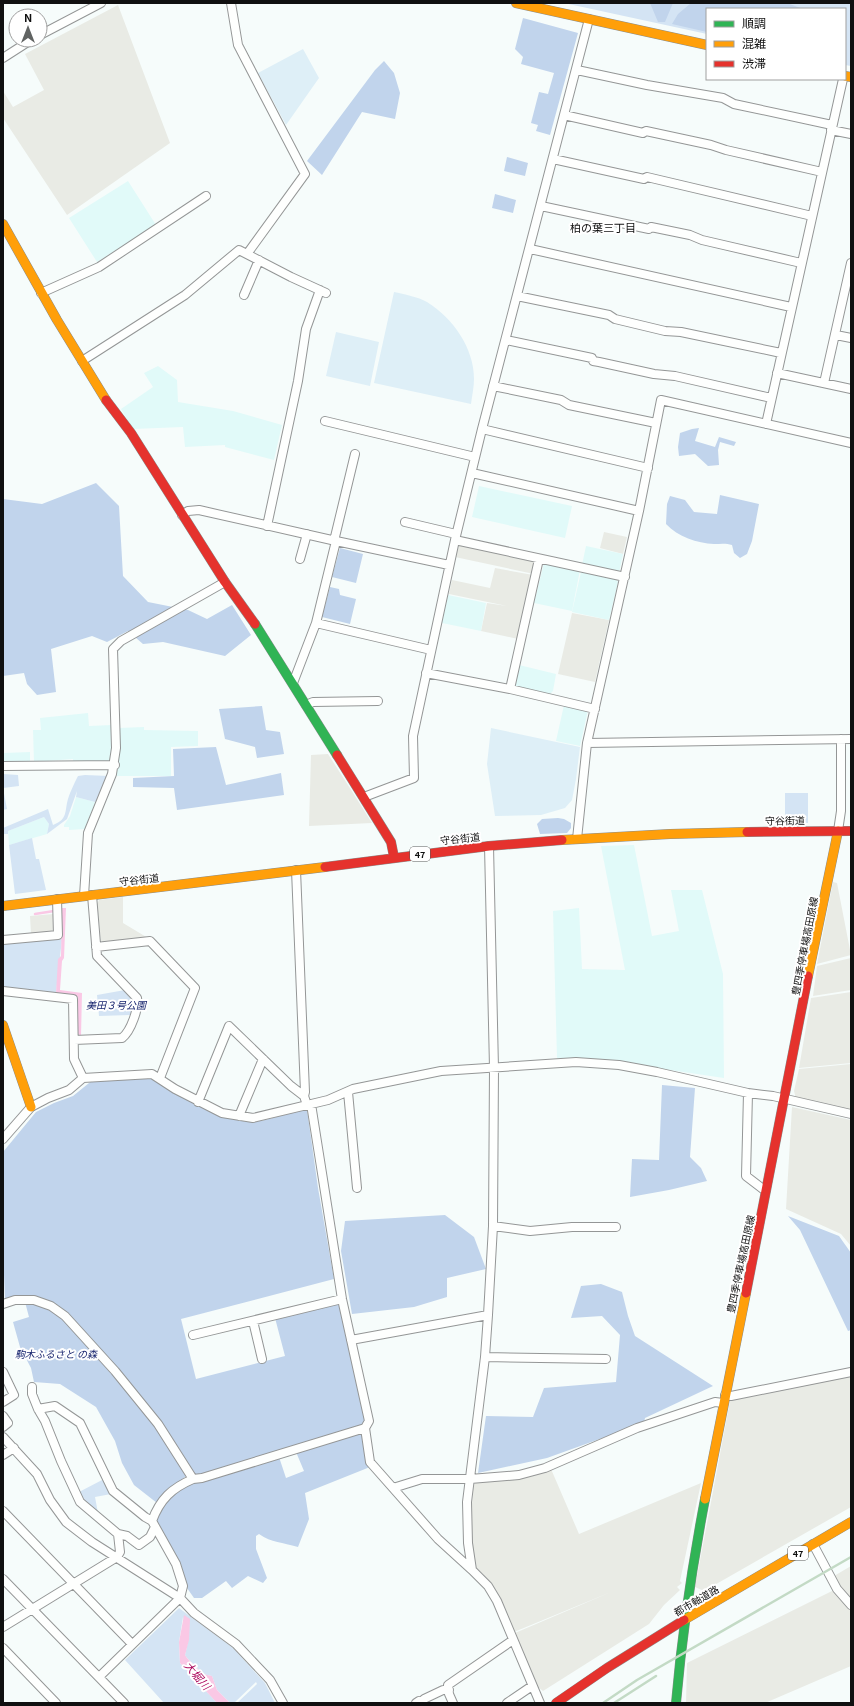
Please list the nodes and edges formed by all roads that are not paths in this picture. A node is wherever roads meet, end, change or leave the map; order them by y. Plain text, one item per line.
1 (101, 3) edge
2 (231, 3) edge
3 (516, 3) edge
4 (589, 19) junction
5 (48, 31) edge
6 (706, 45) edge
7 (19, 48) edge
8 (3, 58) edge
9 (577, 70) junction
10 (843, 80) edge
11 (564, 115) junction
12 (832, 127) junction
13 (851, 134) edge
14 (553, 159) junction
15 (822, 172) junction
16 (206, 196) dead end
17 (541, 206) junction
18 (812, 216) junction
19 (3, 224) edge
20 (530, 249) junction
21 (247, 254) junction
22 (259, 260) junction
23 (801, 263) junction
24 (851, 263) edge
25 (848, 287) edge
26 (41, 293) junction
27 (244, 295) dead end
28 (517, 296) junction
29 (791, 306) junction
30 (836, 335) junction
31 (851, 338) edge
32 (506, 340) junction
33 (781, 353) junction
34 (82, 361) junction
35 (777, 373) junction
36 (824, 384) junction
37 (494, 386) junction
38 (851, 389) edge
39 (771, 398) junction
40 (325, 421) dead end
41 (656, 423) junction
42 (766, 424) junction
43 (482, 429) junction
44 (851, 443) edge
45 (356, 454) dead end
46 (475, 457) junction
47 (648, 468) junction
48 (472, 473) junction
49 (639, 511) junction
50 (182, 514) junction
51 (405, 522) dead end
52 (267, 526) junction
53 (306, 534) junction
54 (455, 537) junction
55 (335, 541) junction
56 (539, 558) junction
57 (300, 559) dead end
58 (449, 564) junction
59 (624, 577) junction
60 (224, 582) junction
61 (316, 623) junction
62 (432, 650) junction
63 (426, 673) junction
64 (293, 683) junction
65 (510, 689) junction
66 (378, 702) dead end
67 (306, 705) junction
68 (595, 708) junction
69 (851, 739) edge
70 (841, 740) junction
71 (587, 743) junction
72 (114, 765) junction
73 (3, 766) edge
74 (364, 798) junction
75 (838, 831) junction
76 (851, 831) edge
77 (577, 839) junction
78 (489, 846) junction
79 (394, 857) junction
80 (296, 870) junction
81 (88, 895) junction
82 (57, 899) junction
83 (3, 906) edge
84 (3, 940) edge
85 (96, 947) junction
86 (3, 991) edge
87 (4, 1030) edge
88 (74, 1040) junction
89 (263, 1060) junction
90 (494, 1068) junction
91 (83, 1078) junction
92 (160, 1078) junction
93 (348, 1092) junction
94 (748, 1093) junction
95 (304, 1096) junction
96 (784, 1098) junction
97 (198, 1102) junction
98 (309, 1104) junction
99 (31, 1107) junction
100 (851, 1114) edge
101 (239, 1116) junction
102 (3, 1139) edge
103 (357, 1188) dead end
104 (766, 1189) junction
105 (493, 1226) junction
106 (616, 1227) dead end
107 (342, 1299) junction
108 (3, 1304) edge
109 (488, 1315) junction
110 (253, 1321) junction
111 (193, 1335) dead end
112 (351, 1340) junction
113 (484, 1357) junction
114 (262, 1359) dead end
115 (606, 1359) dead end
116 (3, 1372) edge
117 (851, 1372) edge
118 (32, 1387) dead end
119 (724, 1399) junction
120 (3, 1402) edge
121 (38, 1409) junction
122 (3, 1416) edge
123 (3, 1427) edge
124 (365, 1428) junction
125 (3, 1438) edge
126 (14, 1448) junction
127 (3, 1455) edge
128 (193, 1479) junction
129 (470, 1479) junction
130 (393, 1488) junction
131 (3, 1511) edge
132 (851, 1522) edge
133 (154, 1524) junction
134 (118, 1534) junction
135 (813, 1544) junction
136 (117, 1557) junction
137 (472, 1570) junction
138 (3, 1579) edge
139 (74, 1584) junction
140 (180, 1598) junction
141 (851, 1605) edge
142 (32, 1610) junction
143 (684, 1620) junction
144 (3, 1627) edge
145 (513, 1640) junction
146 (132, 1644) junction
147 (3, 1648) edge
148 (99, 1677) junction
149 (532, 1686) junction
150 (449, 1690) junction
151 (420, 1701) edge
152 (56, 1703) edge
153 (124, 1703) edge
154 (283, 1703) edge
155 (453, 1703) edge
156 (507, 1703) edge
157 (540, 1703) edge
158 (556, 1703) edge
159 (676, 1703) edge

1 - 5 street
2 - 21 street
3 - 4 main road
4 - 6 main road
4 - 9 street
7 - 8 street
9 - 11 street
9 - 12 street
10 - 12 street
11 - 14 street
11 - 15 street
12 - 13 street
12 - 15 street
14 - 17 street
14 - 18 street
15 - 18 street
16 - 26 street
17 - 20 street
17 - 23 street
18 - 23 street
19 - 26 main road
20 - 28 street
20 - 29 street
21 - 22 street
21 - 34 street
22 - 27 street
22 - 52 street
23 - 29 street
24 - 25 street
25 - 30 street
26 - 34 main road
28 - 32 street
28 - 33 street
29 - 33 street
30 - 31 street
30 - 36 street
32 - 37 street
32 - 39 street
33 - 35 street
34 - 50 main road
35 - 36 street
35 - 39 street
36 - 38 street
37 - 41 street
37 - 43 street
39 - 42 street
40 - 46 street
41 - 42 street
41 - 47 street
42 - 44 street
43 - 46 street
43 - 47 street
45 - 55 street
46 - 48 street
47 - 49 street
48 - 49 street
48 - 54 street
49 - 59 street
50 - 52 street
50 - 60 main road
51 - 54 street
52 - 53 street
53 - 55 street
53 - 57 street
54 - 56 street
54 - 58 street
55 - 58 street
55 - 61 street
56 - 59 street
56 - 65 street
58 - 62 street
59 - 68 street
60 - 64 main road
60 - 72 street
61 - 62 street
61 - 64 street
62 - 63 street
63 - 65 street
63 - 74 street
64 - 67 main road
65 - 68 street
66 - 67 street
67 - 74 main road
68 - 71 street
69 - 70 street
70 - 71 street
70 - 75 street
71 - 77 street
72 - 73 street
72 - 81 street
74 - 79 main road
75 - 76 main road, 守谷街道 / 47
75 - 77 main road, 守谷街道 / 47
75 - 96 main road, 豊四季停車場高田原線
77 - 78 main road, 守谷街道 / 47
78 - 79 main road, 守谷街道 / 47
78 - 90 street
79 - 80 main road, 守谷街道 / 47
80 - 81 main road, 守谷街道 / 47
80 - 95 street
81 - 82 main road, 守谷街道 / 47
81 - 85 street
82 - 83 main road, 守谷街道 / 47
82 - 84 street
85 - 88 street
85 - 92 street
86 - 88 street
87 - 99 main road
88 - 91 street
89 - 95 street
89 - 97 street
89 - 101 street
90 - 93 street
90 - 94 street
90 - 105 street
91 - 92 street
91 - 99 street
92 - 97 street
93 - 98 street
93 - 103 street
94 - 96 street
94 - 104 street
95 - 98 street
96 - 100 street
96 - 104 main road, 豊四季停車場高田原線
97 - 101 street
98 - 101 street
98 - 107 street
99 - 102 street
104 - 119 main road, 豊四季停車場高田原線
105 - 106 street
105 - 109 street
107 - 110 street
107 - 112 street
108 - 128 street
109 - 112 street
109 - 113 street
110 - 111 street
110 - 114 street
112 - 124 street
113 - 115 street
113 - 129 street
116 - 120 street
117 - 119 street
118 - 121 street
119 - 129 street
119 - 143 main road, 豊四季停車場高田原線
121 - 133 street
121 - 134 street
122 - 123 street
124 - 128 street
124 - 130 street
125 - 126 street
126 - 127 street
126 - 136 street
128 - 133 street
129 - 130 street
129 - 137 street
130 - 137 street
131 - 139 street
132 - 135 main road, 都市軸道路 / 47
133 - 134 street
133 - 140 street
134 - 136 street
135 - 141 street
135 - 143 main road, 都市軸道路 / 47
136 - 139 street
136 - 140 street
137 - 145 street
138 - 142 street
139 - 142 street
139 - 146 street
140 - 146 street
140 - 154 street
142 - 144 street
142 - 148 street
143 - 158 main road, 都市軸道路 / 47
143 - 159 main road, 豊四季停車場高田原線
145 - 149 street
145 - 150 street
146 - 148 street
147 - 152 street
148 - 153 street
149 - 156 street
149 - 157 street
150 - 151 street
150 - 155 street

